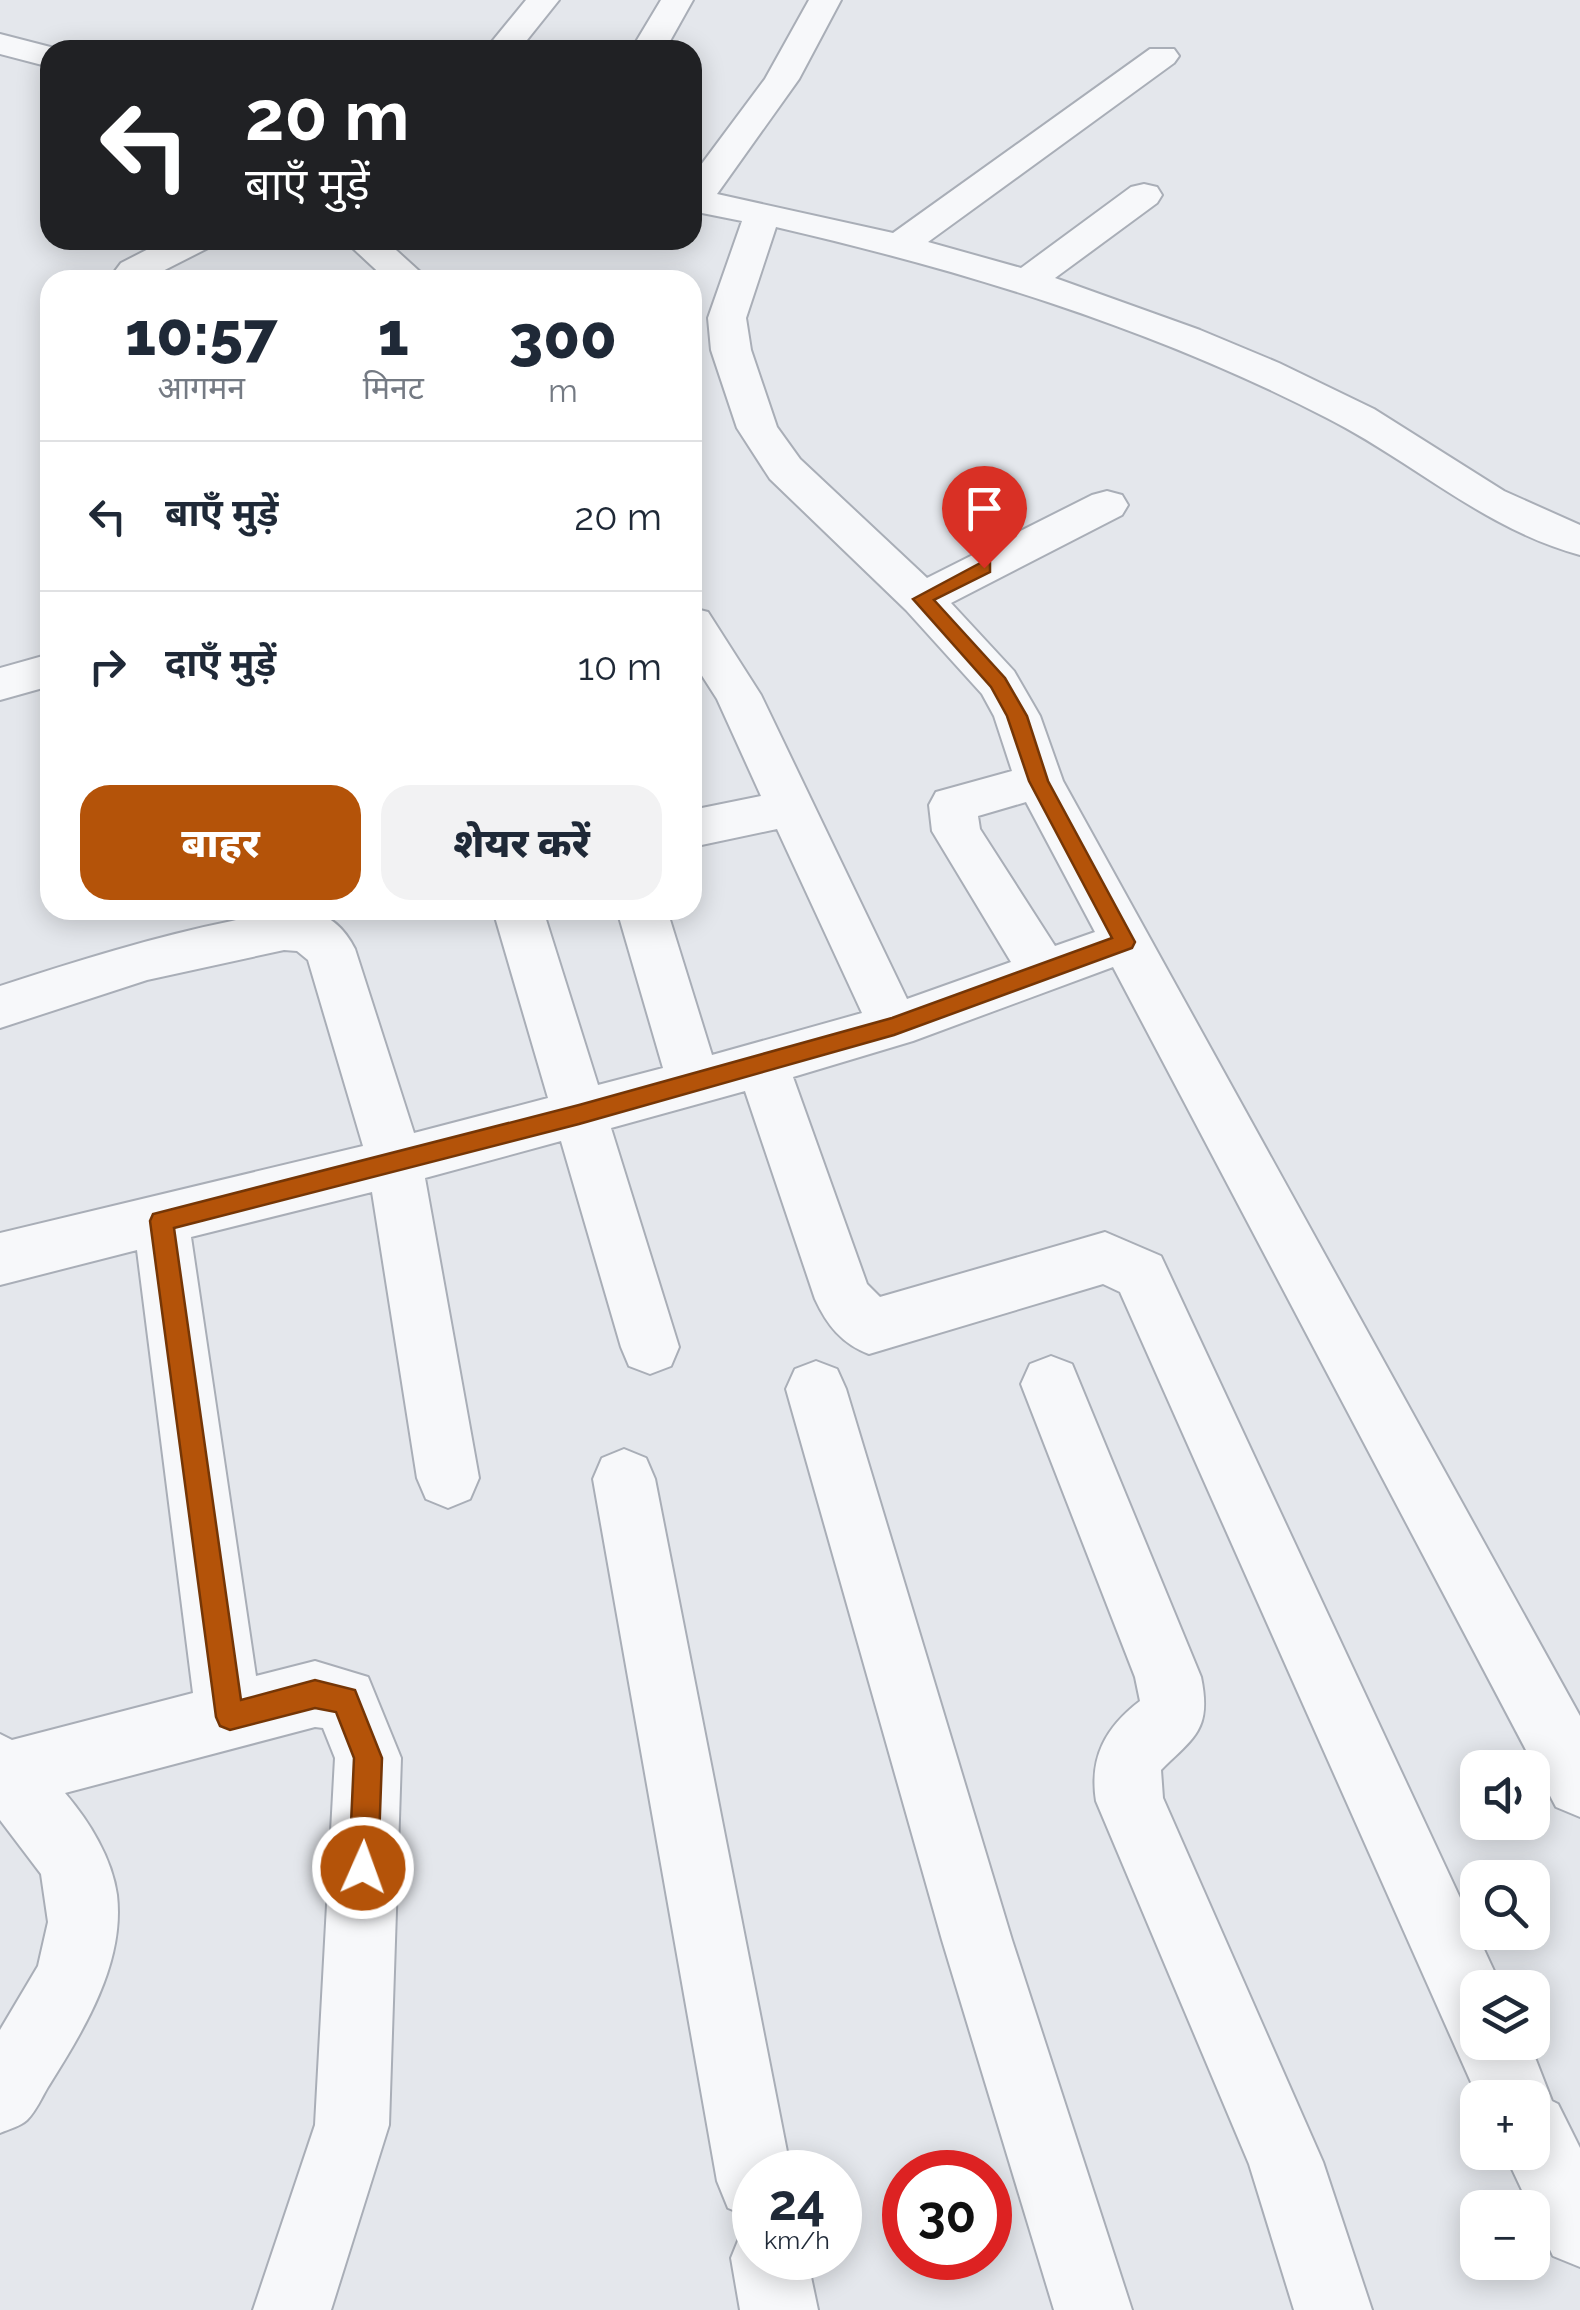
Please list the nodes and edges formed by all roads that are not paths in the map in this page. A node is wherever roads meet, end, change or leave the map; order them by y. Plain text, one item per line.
1 (542, 0) edge
2 (677, 0) edge
3 (825, 0) edge
4 (510, 40) edge
5 (654, 40) edge
6 (4, 47) edge
7 (40, 55) edge
8 (1162, 56) dead end
9 (702, 188) edge
10 (1144, 195) dead end
11 (702, 202) edge
12 (764, 213) junction
13 (900, 245) junction
14 (175, 250) edge
15 (374, 250) edge
16 (136, 270) edge
17 (398, 270) edge
18 (1028, 280) junction
19 (1107, 505) dead end
20 (1580, 542) edge
21 (922, 599) junction
22 (702, 639) edge
23 (40, 673) edge
24 (0, 684) edge
25 (1038, 781) junction
26 (793, 807) junction
27 (702, 826) edge
28 (318, 920) edge
29 (521, 920) edge
30 (645, 920) edge
31 (284, 930) junction
32 (1124, 942) junction
33 (1044, 972) junction
34 (0, 1007) edge
35 (894, 1026) junction
36 (762, 1064) junction
37 (694, 1083) junction
38 (579, 1115) junction
39 (394, 1162) junction
40 (161, 1221) junction
41 (0, 1259) edge
42 (650, 1347) dead end
43 (1051, 1384) dead end
44 (816, 1388) dead end
45 (448, 1478) dead end
46 (624, 1479) dead end
47 (230, 1717) junction
48 (1576, 1765) edge
49 (3, 1772) edge
50 (1460, 1976) edge
51 (0, 2096) edge
52 (749, 2150) edge
53 (1550, 2167) edge
54 (1580, 2229) edge
55 (773, 2280) edge
56 (292, 2310) edge
57 (779, 2310) edge
58 (1093, 2310) edge
59 (1333, 2310) edge

1 - 4 street
2 - 5 street
3 - 9 street
6 - 7 street
8 - 13 street
10 - 18 street
11 - 12 street
12 - 13 street
12 - 21 street
13 - 18 street
14 - 16 street
15 - 17 street
18 - 20 street
19 - 21 street
21 - 25 street
22 - 26 street
23 - 24 street
25 - 32 street
25 - 33 street
26 - 27 street
26 - 35 street
28 - 31 street
29 - 38 street
30 - 37 street
31 - 34 street
31 - 39 street
32 - 33 street
32 - 48 street
33 - 35 street
35 - 36 street
36 - 37 street
36 - 50 street
37 - 38 street
38 - 39 street
38 - 42 street
39 - 40 street
39 - 45 street
40 - 41 street
40 - 47 street
43 - 59 street
44 - 58 street
46 - 52 street
47 - 49 street
47 - 56 street
49 - 51 street
53 - 54 street
55 - 57 street

